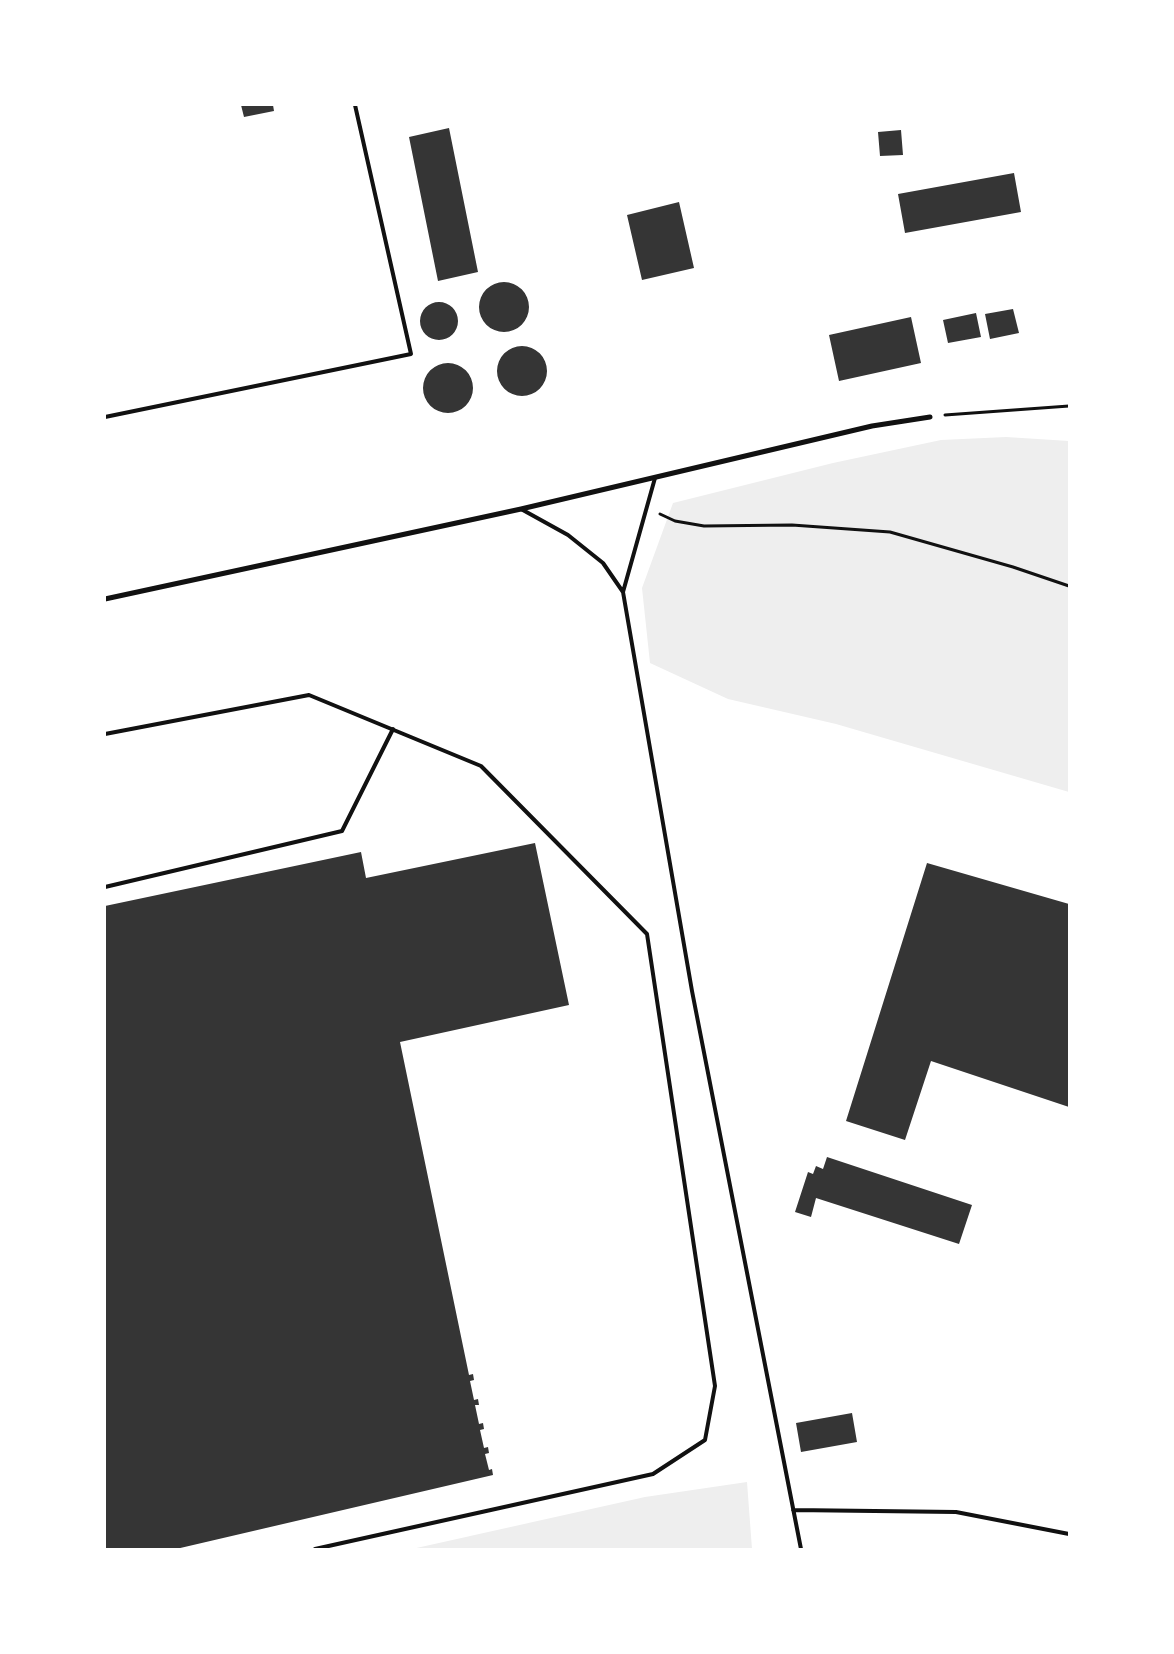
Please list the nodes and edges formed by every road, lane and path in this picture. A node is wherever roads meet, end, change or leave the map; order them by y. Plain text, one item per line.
1 (356, 105) edge
2 (1069, 406) edge
3 (105, 417) edge
4 (930, 417) joint
5 (655, 478) junction
6 (646, 508) junction
7 (521, 509) junction
8 (1069, 586) edge
9 (622, 592) junction
10 (105, 599) edge
11 (393, 729) junction
12 (105, 734) edge
13 (105, 887) edge
14 (793, 1510) junction
15 (1069, 1534) edge
16 (315, 1549) edge
17 (801, 1549) edge

1 - 3 lane
2 - 4 path
4 - 5 street
5 - 6 lane
5 - 7 street
6 - 8 path
6 - 9 lane
7 - 9 lane
7 - 10 street
9 - 14 lane
11 - 12 lane
11 - 13 lane
11 - 16 lane
14 - 15 lane
14 - 17 lane

